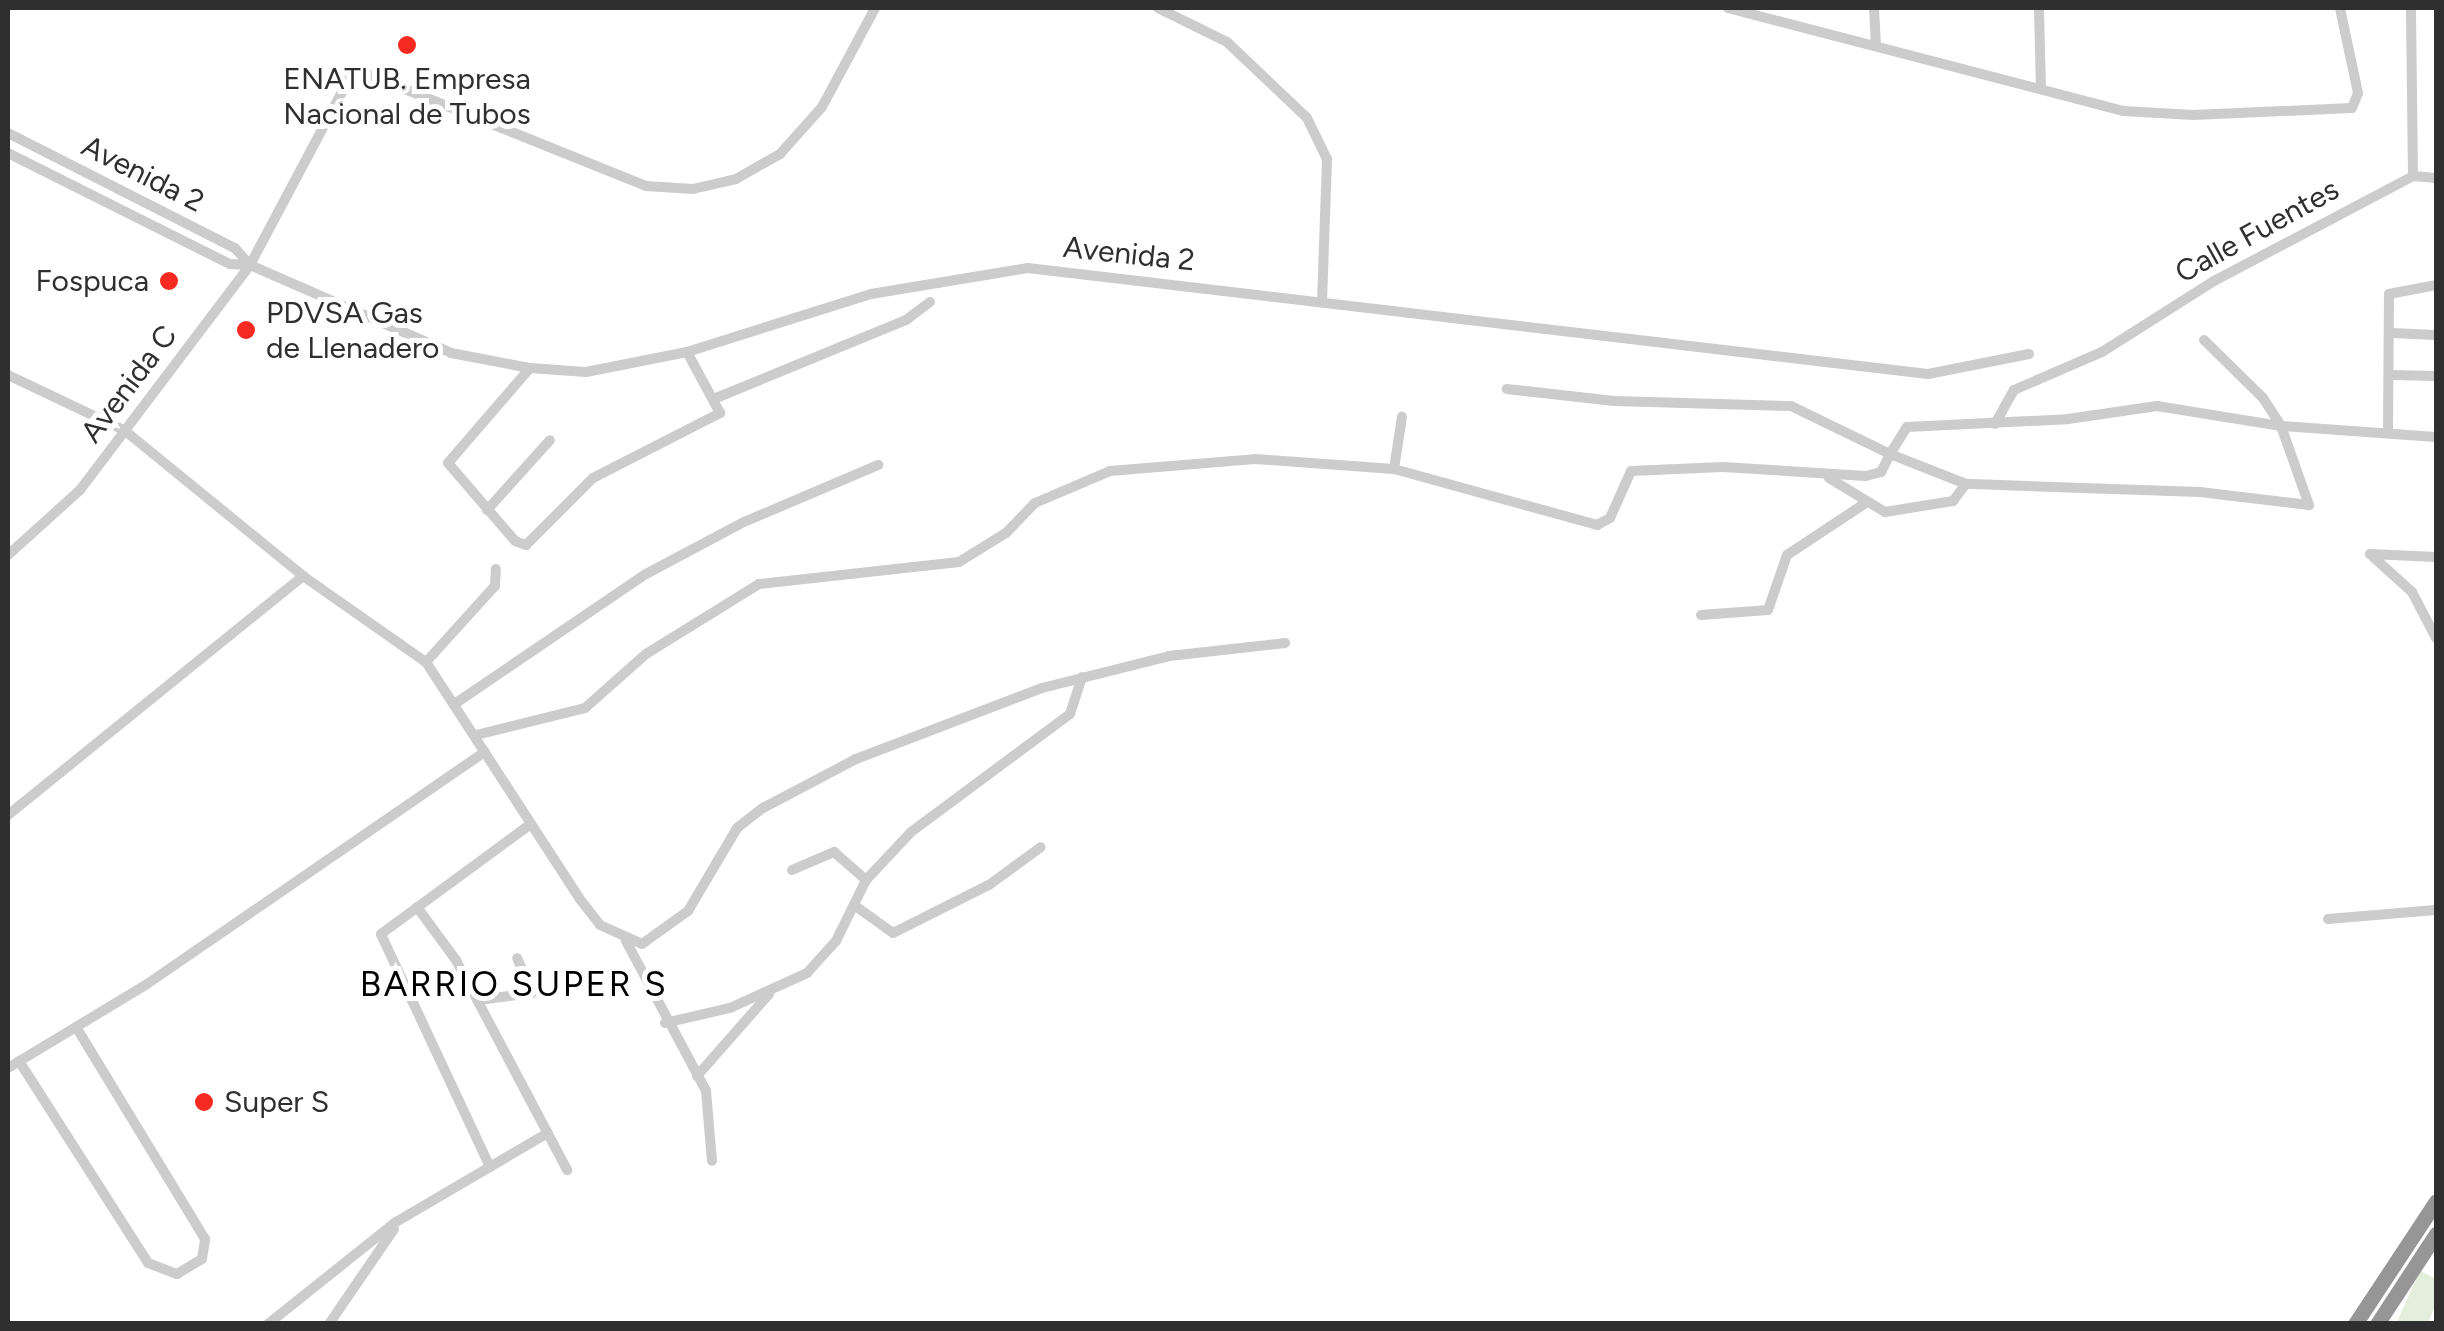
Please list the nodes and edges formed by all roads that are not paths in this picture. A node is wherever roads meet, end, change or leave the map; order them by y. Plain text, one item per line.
1 (875, 8) edge
2 (1158, 8) edge
3 (1728, 8) edge
4 (1874, 8) edge
5 (2039, 8) edge
6 (2340, 8) edge
7 (2411, 8) edge
8 (1876, 42) junction
9 (2040, 90) junction
10 (8, 133) edge
11 (8, 153) edge
12 (2413, 176) junction
13 (2436, 178) edge
14 (250, 265) junction
15 (2436, 285) edge
16 (1322, 300) junction
17 (930, 302) dead end
18 (2392, 333) junction
19 (2436, 335) edge
20 (2204, 340) dead end
21 (686, 352) junction
22 (2029, 354) dead end
23 (530, 368) junction
24 (2392, 374) junction
25 (8, 375) edge
26 (2436, 376) edge
27 (1507, 388) dead end
28 (716, 398) junction
29 (1402, 417) dead end
30 (1994, 424) junction
31 (2281, 426) junction
32 (124, 430) junction
33 (2388, 432) junction
34 (2436, 437) edge
35 (550, 440) dead end
36 (1890, 454) junction
37 (878, 465) dead end
38 (1394, 469) junction
39 (1829, 478) junction
40 (1966, 484) junction
41 (1864, 504) junction
42 (487, 510) junction
43 (8, 555) edge
44 (2436, 557) edge
45 (496, 569) dead end
46 (303, 576) junction
47 (1701, 615) dead end
48 (2436, 638) edge
49 (1285, 643) dead end
50 (426, 662) junction
51 (1082, 677) junction
52 (456, 703) junction
53 (476, 734) junction
54 (485, 752) junction
55 (8, 815) edge
56 (531, 824) junction
57 (1041, 847) dead end
58 (792, 870) dead end
59 (866, 880) junction
60 (854, 905) junction
61 (417, 907) junction
62 (2436, 910) edge
63 (2328, 919) dead end
64 (626, 941) junction
65 (517, 958) dead end
66 (770, 993) junction
67 (478, 1000) junction
68 (665, 1024) junction
69 (76, 1027) junction
70 (19, 1061) junction
71 (8, 1068) edge
72 (697, 1076) junction
73 (548, 1134) junction
74 (712, 1161) dead end
75 (490, 1167) junction
76 (568, 1170) dead end
77 (2436, 1202) edge
78 (400, 1220) junction
79 (2436, 1234) edge
80 (268, 1324) edge
81 (329, 1324) edge
82 (2355, 1324) edge
83 (2377, 1324) edge

1 - 14 street, Avenida C
2 - 16 street
3 - 8 street
4 - 8 street
5 - 9 street
6 - 9 street
7 - 12 street
8 - 9 street
10 - 14 street, Avenida 2
11 - 14 street, Avenida 2
12 - 13 street
12 - 30 street, Calle Fuentes
14 - 23 street, Avenida 2
14 - 32 street, Avenida C
15 - 18 street
16 - 21 street, Avenida 2
16 - 22 street, Avenida 2
17 - 28 street
18 - 19 street
18 - 24 street
20 - 31 street
21 - 23 street, Avenida 2
21 - 28 street
23 - 42 street
24 - 26 street
24 - 33 street
25 - 32 street
27 - 36 street
28 - 42 street
29 - 38 street
30 - 31 street
30 - 36 street
31 - 33 street
31 - 40 street
32 - 43 street, Avenida C
32 - 46 street
33 - 34 street
35 - 42 street
36 - 39 street
36 - 40 street
37 - 52 street
38 - 39 street
38 - 53 street
39 - 41 street
40 - 41 street
41 - 47 street
44 - 48 street
45 - 50 street
46 - 50 street
46 - 55 street
49 - 51 street
50 - 52 street
51 - 59 street
51 - 64 street
52 - 53 street
53 - 54 street
54 - 56 street
54 - 69 street
56 - 61 street
56 - 64 street
57 - 60 street
58 - 59 street
59 - 60 street
60 - 66 street
61 - 67 street
61 - 75 street
62 - 63 street
64 - 68 street
65 - 67 street
66 - 68 street
66 - 72 street
67 - 73 street
68 - 72 street
69 - 70 street
69 - 70 street
70 - 71 street
72 - 74 street
73 - 75 street
73 - 76 street
75 - 78 street
77 - 82 highway
78 - 80 street
78 - 81 street
79 - 83 highway

